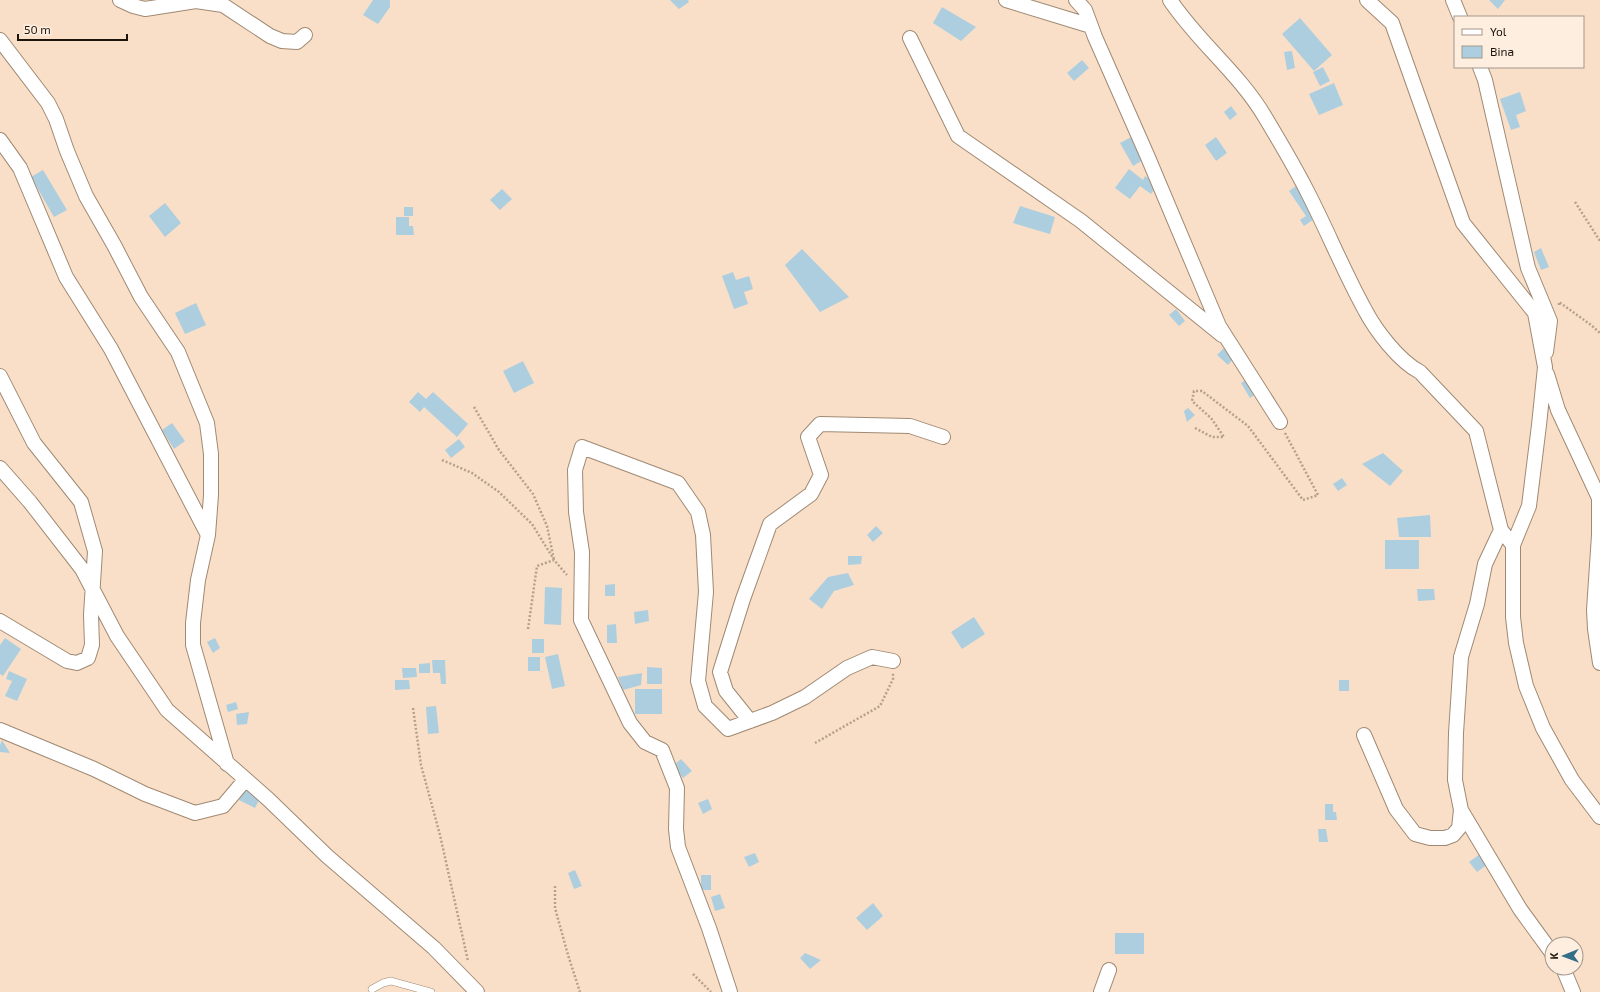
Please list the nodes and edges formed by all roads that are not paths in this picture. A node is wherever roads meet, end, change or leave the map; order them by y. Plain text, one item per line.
1 (120, 0) edge
2 (1006, 0) edge
3 (1076, 0) edge
4 (1170, 0) edge
5 (1367, 0) edge
6 (1453, 0) edge
7 (1460, 16) edge
8 (1090, 26) junction
9 (305, 35) dead end
10 (910, 38) dead end
11 (0, 40) edge
12 (1480, 68) edge
13 (0, 140) edge
14 (1228, 340) junction
15 (1544, 367) junction
16 (0, 376) edge
17 (1280, 422) road end
18 (943, 437) dead end
19 (0, 468) edge
20 (1501, 530) junction
21 (208, 535) junction
22 (1513, 544) junction
23 (92, 587) junction
24 (0, 621) edge
25 (893, 661) road end
26 (1600, 663) edge
27 (750, 721) junction
28 (0, 730) edge
29 (1364, 735) dead end
30 (228, 764) junction
31 (245, 780) junction
32 (1461, 810) junction
33 (1600, 817) edge
34 (1544, 942) edge
35 (1109, 970) dead end
36 (1566, 976) edge
37 (372, 989) dead end
38 (431, 992) edge
39 (477, 992) edge
40 (730, 992) edge
41 (1101, 992) edge
42 (1573, 992) edge

1 - 9 street
2 - 8 street
3 - 8 street
4 - 20 street
5 - 15 street
6 - 7 street
8 - 14 street
10 - 14 street
11 - 21 street
12 - 15 street
13 - 21 street
14 - 17 street
15 - 22 street
15 - 26 street
16 - 23 street
18 - 27 street
19 - 23 street
20 - 22 street
20 - 32 street
21 - 30 street
22 - 33 street
23 - 24 street
23 - 30 street
25 - 27 street
27 - 40 street
28 - 31 street
29 - 32 street
30 - 31 street
31 - 39 street
32 - 34 street
35 - 41 street
36 - 42 street
37 - 38 lane

